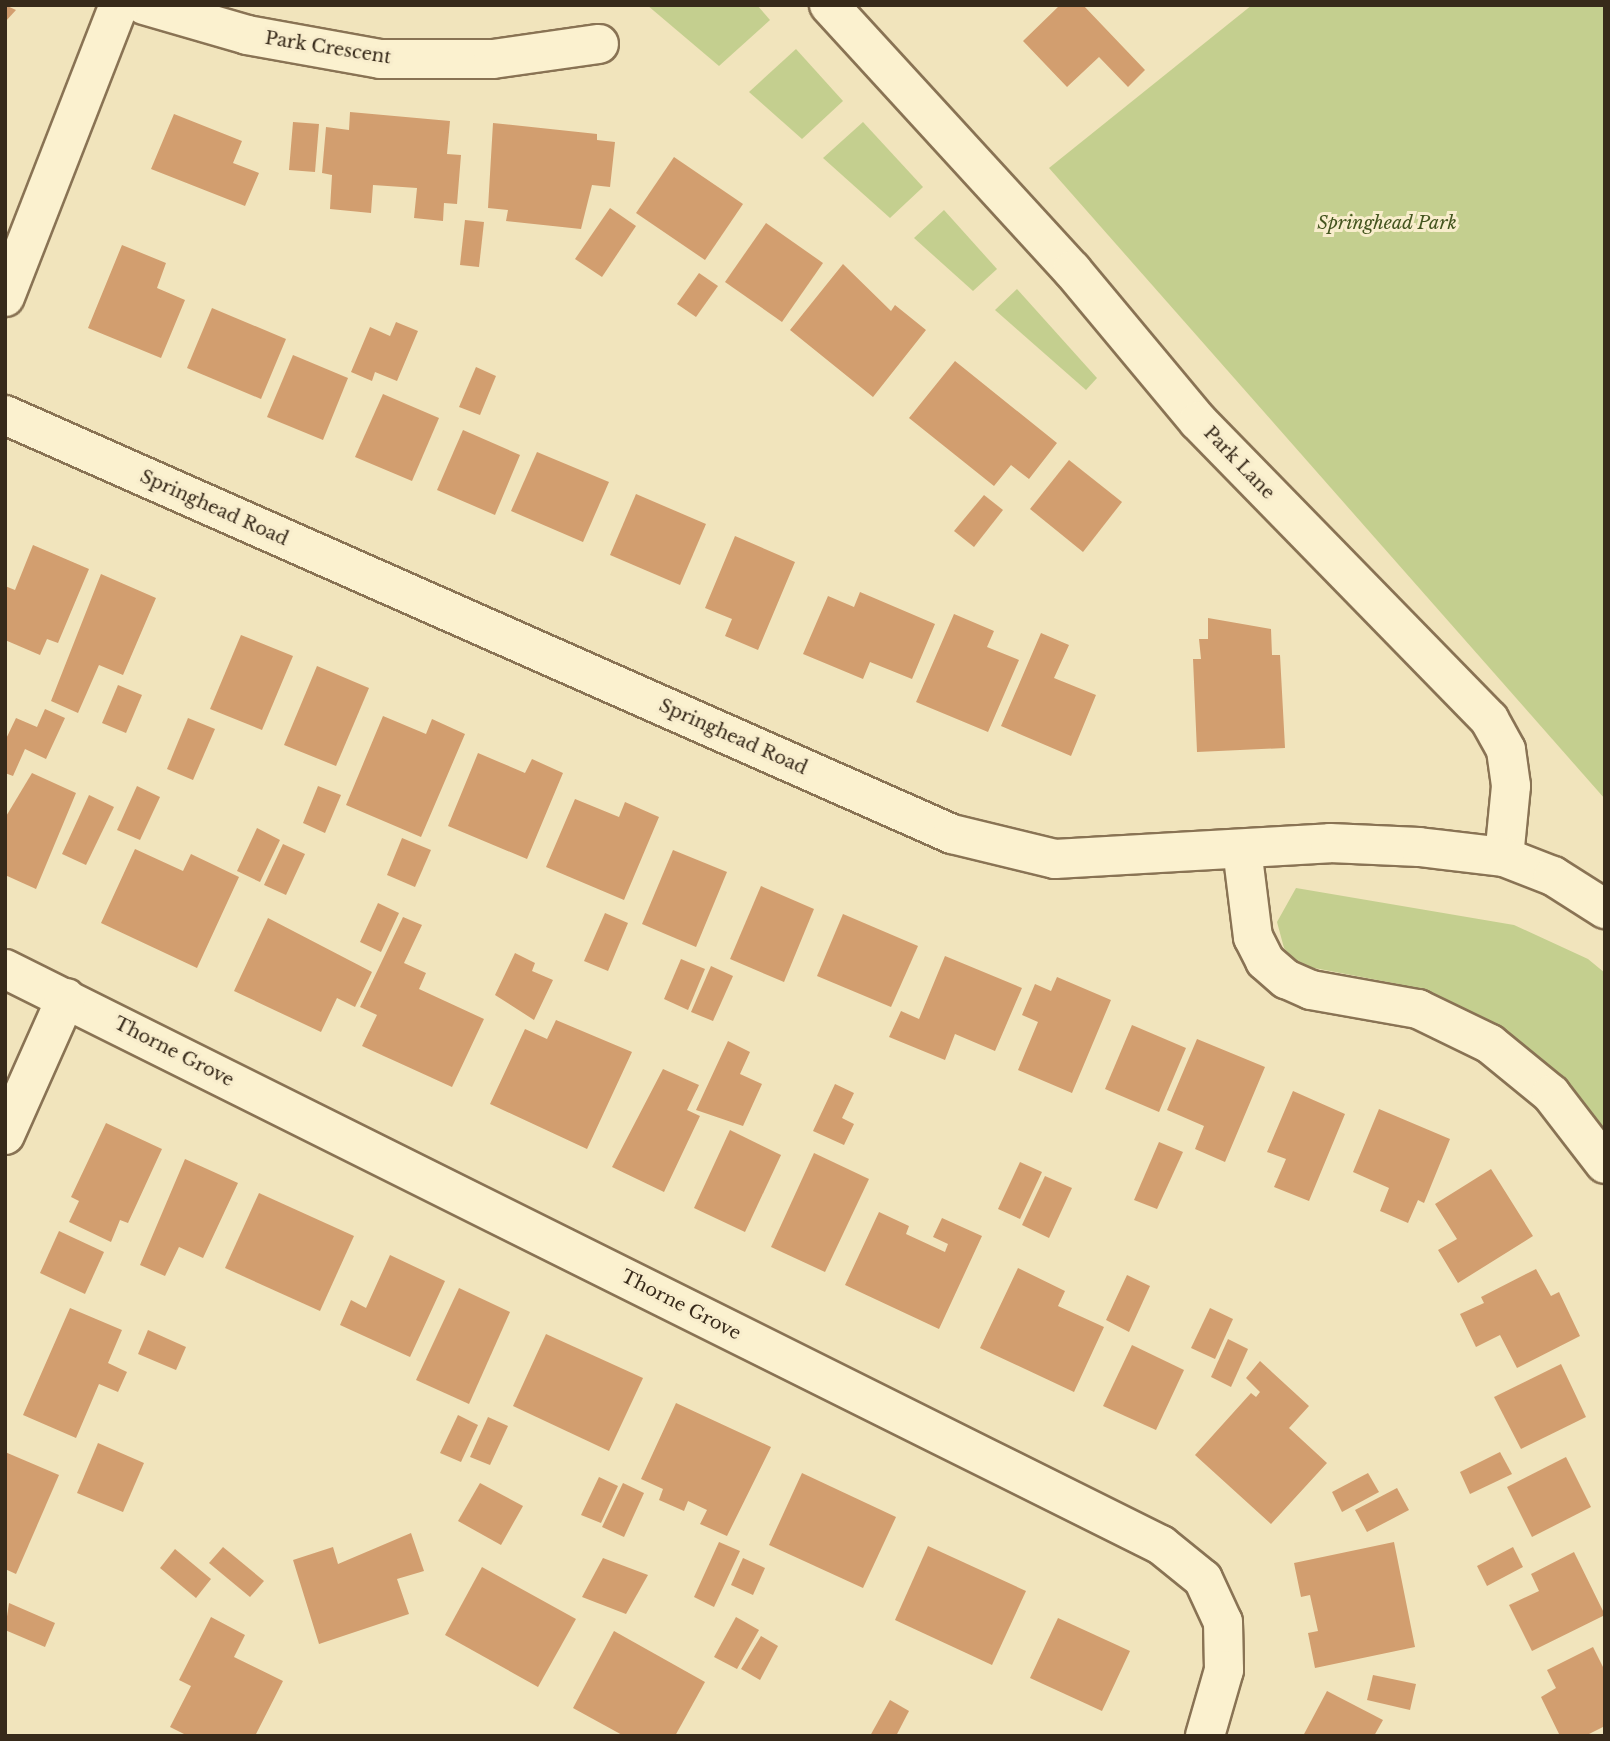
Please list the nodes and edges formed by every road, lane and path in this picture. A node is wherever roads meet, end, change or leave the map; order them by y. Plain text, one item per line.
1 (119, 5) edge
2 (144, 5) edge
3 (829, 5) edge
4 (599, 44) dead end
5 (5, 297) edge
6 (5, 415) edge
7 (1242, 849) junction
8 (1504, 858) junction
9 (1605, 909) edge
10 (5, 969) edge
11 (66, 998) junction
12 (5, 1135) edge
13 (1605, 1164) edge
14 (1205, 1736) edge

1 - 5 street
2 - 4 street, Park Crescent
3 - 8 street, Park Lane
6 - 7 street, Springhead Road
7 - 8 street, Springhead Road
7 - 13 street
8 - 9 street
10 - 11 street, Thorne Grove
11 - 12 street
11 - 14 street, Thorne Grove

